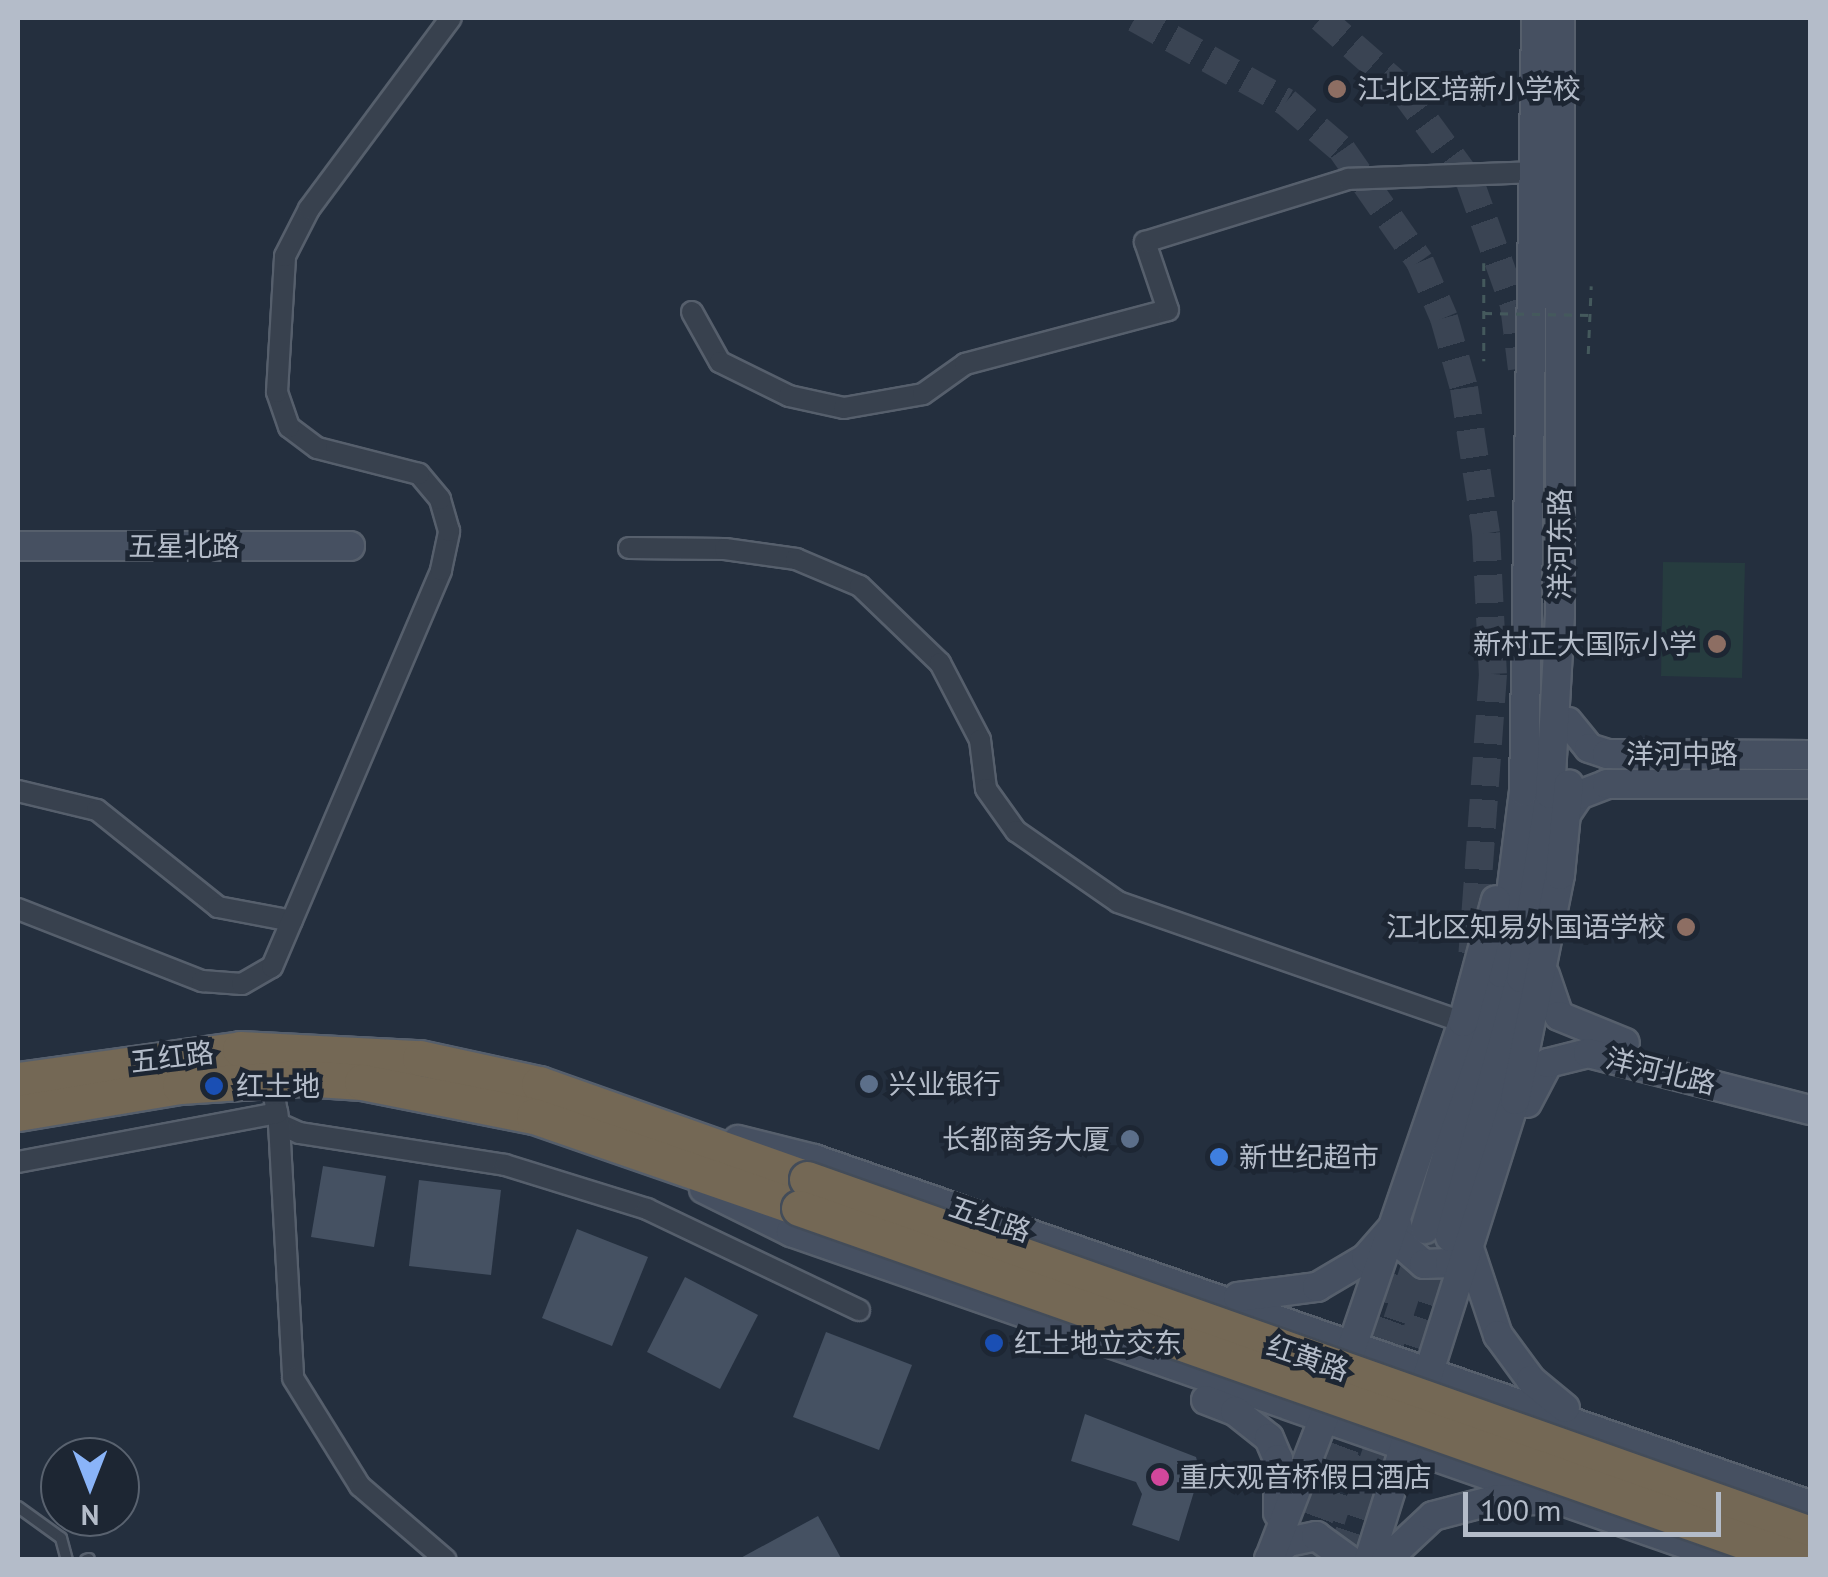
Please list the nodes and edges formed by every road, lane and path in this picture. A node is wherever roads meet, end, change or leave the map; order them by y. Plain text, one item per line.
1 (451, 18) edge
2 (1536, 18) edge
3 (1560, 18) edge
4 (1534, 172) junction
5 (1484, 263) dead end
6 (1591, 286) dead end
7 (692, 312) dead end
8 (1484, 313) junction
9 (1590, 315) junction
10 (1588, 354) dead end
11 (1484, 362) dead end
12 (18, 546) edge
13 (350, 546) dead end
14 (629, 548) dead end
15 (1560, 615) junction
16 (1568, 722) junction
17 (1810, 755) edge
18 (1810, 784) edge
19 (18, 791) edge
20 (1524, 792) junction
21 (1567, 813) junction
22 (18, 909) edge
23 (292, 921) junction
24 (1545, 962) junction
25 (1463, 1022) junction
26 (18, 1080) edge
27 (1810, 1090) edge
28 (276, 1105) junction
29 (1810, 1110) edge
30 (18, 1113) edge
31 (616, 1127) junction
32 (18, 1162) edge
33 (803, 1194) junction
34 (1482, 1205) junction
35 (1435, 1234) junction
36 (1214, 1296) junction
37 (859, 1310) dead end
38 (1075, 1334) junction
39 (1354, 1344) junction
40 (1430, 1369) junction
41 (1187, 1374) junction
42 (1322, 1420) junction
43 (1580, 1421) junction
44 (1404, 1448) junction
45 (1565, 1500) junction
46 (1810, 1505) edge
47 (18, 1507) edge
48 (1810, 1534) edge
49 (1269, 1559) edge
50 (67, 1560) edge
51 (446, 1560) edge
52 (1350, 1560) edge
53 (1369, 1560) edge
54 (1386, 1560) edge
55 (1732, 1560) edge
56 (1798, 1560) edge

1 - 23 street
2 - 4 main road, 洋河东路
3 - 15 main road, 洋河东路
4 - 7 street
4 - 20 main road, 洋河东路
5 - 8 path
6 - 9 path
8 - 9 path, bridge
8 - 11 path
9 - 10 path
12 - 13 main road, 五星北路
14 - 25 street
15 - 16 main road
15 - 35 main road, 洋河东路
16 - 17 main road, 洋河中路
16 - 21 main road
18 - 21 main road, 洋河中路
19 - 23 street
20 - 25 main road
20 - 35 main road, 洋河东路
21 - 24 main road
22 - 23 street
24 - 27 main road, 洋河北路
24 - 34 main road
25 - 35 main road
26 - 31 highway, 五红路
28 - 30 highway, 五红路
28 - 31 highway, 五红路
28 - 32 street
28 - 37 street
28 - 51 street
29 - 34 main road, 洋河北路
31 - 33 highway, 五红路
31 - 36 main road, 五红路
31 - 38 main road, 五红路
33 - 48 highway, 红黄路, bridge
33 - 56 highway, 红黄路, bridge
34 - 35 main road
35 - 36 main road
35 - 39 main road
35 - 40 main road
35 - 43 main road
36 - 39 main road, 五红路
36 - 41 main road
38 - 41 main road, 五红路
38 - 49 main road
39 - 40 main road, 五红路
39 - 42 main road
40 - 43 main road, 五红路
40 - 44 main road
41 - 42 main road, 五红路
42 - 44 main road, 五红路
42 - 49 main road
43 - 45 main road
43 - 46 main road, 五红路
44 - 45 main road, 五红路
44 - 53 main road
45 - 54 main road
45 - 55 main road, 五红路
47 - 50 lane
49 - 52 main road

